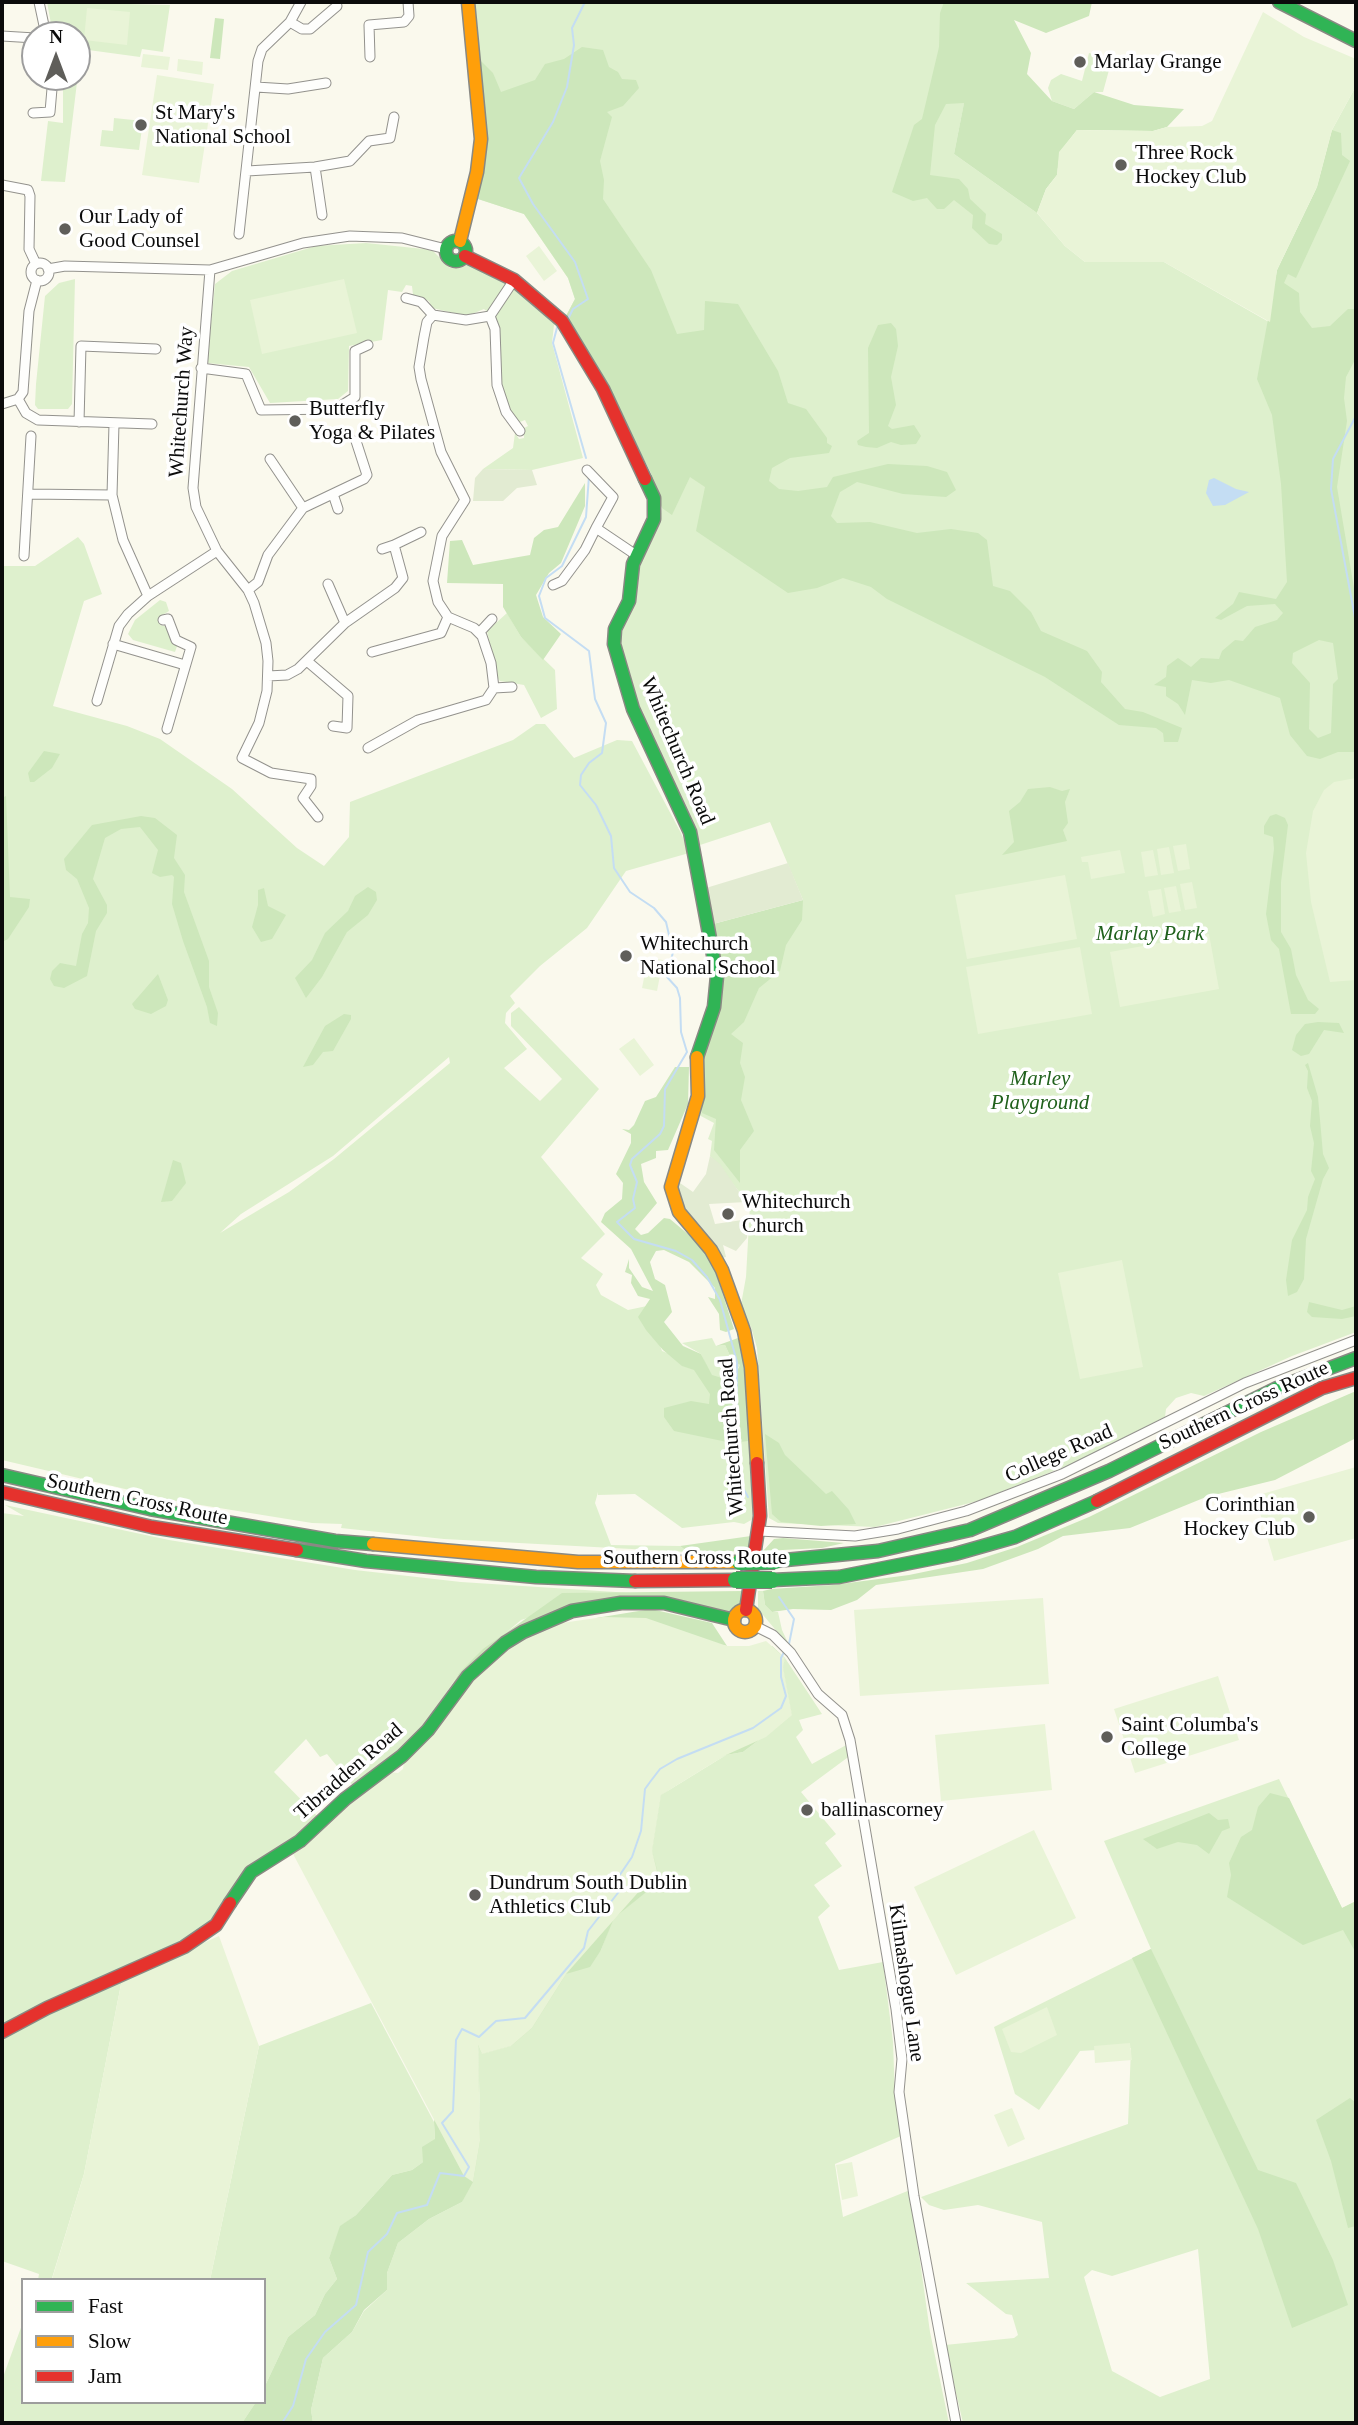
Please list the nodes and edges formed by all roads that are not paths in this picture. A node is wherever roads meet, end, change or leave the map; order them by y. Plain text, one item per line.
1 (39, 2) edge
2 (301, 2) edge
3 (408, 2) edge
4 (468, 2) edge
5 (1279, 2) edge
6 (337, 6) dead end
7 (43, 21) edge
8 (290, 22) junction
9 (2, 36) edge
10 (21, 37) edge
11 (1356, 41) edge
12 (370, 57) dead end
13 (326, 83) dead end
14 (256, 87) junction
15 (52, 91) edge
16 (33, 113) dead end
17 (394, 117) dead end
18 (315, 167) junction
19 (247, 171) junction
20 (2, 185) edge
21 (323, 215) dead end
22 (239, 234) dead end
23 (457, 249) junction
24 (36, 264) junction
25 (48, 269) junction
26 (210, 270) junction
27 (37, 280) junction
28 (514, 280) junction
29 (406, 298) dead end
30 (433, 315) junction
31 (490, 316) junction
32 (368, 345) dead end
33 (156, 349) dead end
34 (201, 368) junction
35 (18, 399) junction
36 (2, 404) edge
37 (261, 410) junction
38 (79, 422) junction
39 (256, 422) dead end
40 (114, 424) junction
41 (152, 424) dead end
42 (520, 431) dead end
43 (31, 436) dead end
44 (356, 441) dead end
45 (270, 459) dead end
46 (588, 470) dead end
47 (28, 494) junction
48 (332, 494) junction
49 (111, 495) junction
50 (303, 508) junction
51 (337, 509) dead end
52 (596, 528) junction
53 (421, 531) dead end
54 (394, 545) junction
55 (382, 550) dead end
56 (217, 551) junction
57 (636, 555) junction
58 (24, 556) dead end
59 (328, 584) dead end
60 (553, 585) dead end
61 (248, 590) junction
62 (148, 596) junction
63 (448, 617) junction
64 (492, 619) dead end
65 (163, 620) dead end
66 (345, 622) junction
67 (480, 633) junction
68 (113, 644) junction
69 (372, 652) dead end
70 (307, 661) junction
71 (185, 665) junction
72 (268, 676) junction
73 (512, 687) dead end
74 (494, 688) junction
75 (97, 701) dead end
76 (333, 726) dead end
77 (167, 729) dead end
78 (368, 748) dead end
79 (318, 817) dead end
80 (1356, 1340) edge
81 (1356, 1358) edge
82 (1356, 1378) edge
83 (2, 1475) edge
84 (2, 1492) edge
85 (759, 1531) junction
86 (740, 1615) junction
87 (755, 1626) joint
88 (2, 2032) edge
89 (956, 2423) edge

1 - 7 street
2 - 8 street
3 - 12 street
4 - 23 main road
5 - 11 main road
6 - 8 street
8 - 14 street
9 - 10 street
13 - 14 street
14 - 19 street
15 - 16 street
17 - 18 street
18 - 19 street
18 - 21 street
19 - 22 street
20 - 24 street
23 - 26 street
23 - 28 main road, Whitechurch Road
24 - 25 street
24 - 27 street
25 - 26 street
25 - 27 street
26 - 34 street, Whitechurch Way
27 - 35 street
28 - 31 street
28 - 57 main road, Whitechurch Road
29 - 30 street
30 - 31 street
30 - 63 street
31 - 42 street
32 - 37 street
33 - 38 street
34 - 37 street
34 - 56 street, Whitechurch Way
35 - 36 street
35 - 38 street
37 - 39 street
38 - 40 street
40 - 41 street
40 - 49 street
43 - 47 street
44 - 48 street
45 - 50 street
46 - 52 street
47 - 49 street
47 - 58 street
48 - 50 street
48 - 51 street
49 - 62 street
50 - 61 street
52 - 57 street
52 - 60 street
53 - 54 street
54 - 55 street
54 - 66 street
56 - 61 street, Whitechurch Way
56 - 62 street
57 - 85 main road, Whitechurch Road
59 - 66 street
61 - 72 street, Whitechurch Way
62 - 68 street
63 - 67 street
63 - 69 street
64 - 67 street
65 - 71 street
66 - 70 street
67 - 74 street
68 - 71 street
68 - 75 street
70 - 72 street
70 - 76 street
71 - 77 street
72 - 79 street, Whitechurch Way
73 - 74 street
74 - 78 street
80 - 85 street, College Road
81 - 83 main road, Southern Cross Route, bridge
82 - 84 main road, Southern Cross Route, bridge
85 - 86 main road, Whitechurch Road
86 - 87 main road
86 - 88 main road, Tibradden Road
87 - 89 street, Kilmashogue Lane

